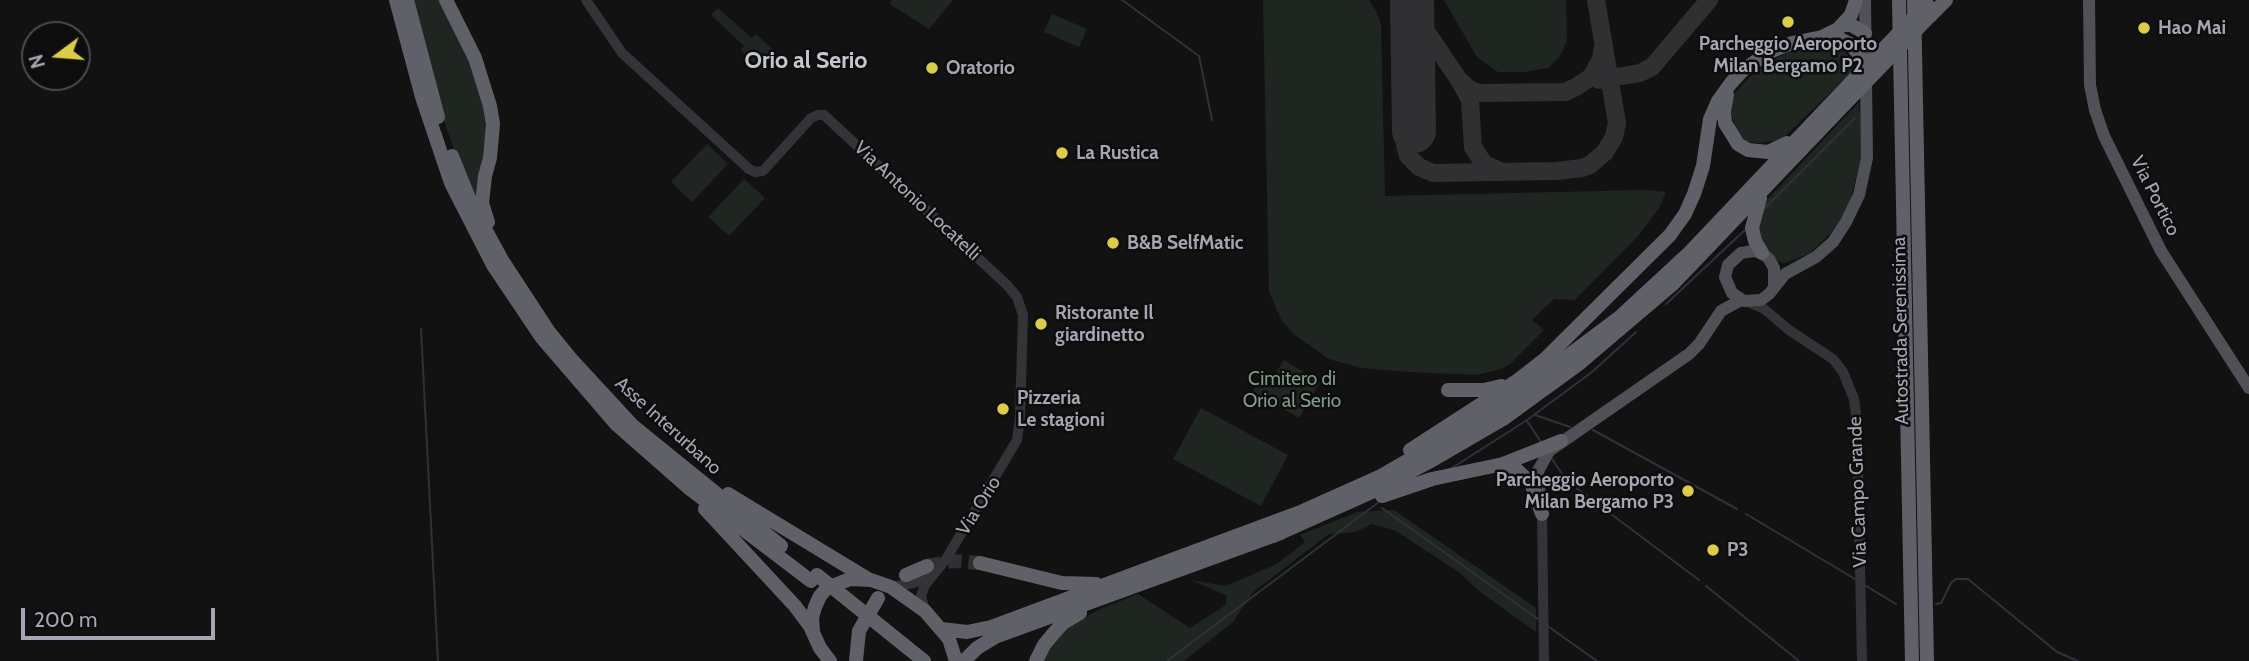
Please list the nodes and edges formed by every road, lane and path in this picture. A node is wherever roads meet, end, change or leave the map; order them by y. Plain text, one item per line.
1 (388, 0) edge
2 (396, 0) edge
3 (407, 0) edge
4 (446, 0) edge
5 (586, 0) edge
6 (1856, 0) edge
7 (1865, 0) edge
8 (1899, 0) edge
9 (1946, 0) edge
10 (2089, 0) edge
11 (1925, 5) edge
12 (1844, 25) junction
13 (1865, 33) junction
14 (1822, 37) junction
15 (408, 45) junction
16 (1861, 75) junction
17 (1731, 83) junction
18 (1842, 99) junction
19 (1818, 118) junction
20 (1765, 187) junction
21 (1767, 258) junction
22 (1799, 265) junction
23 (1771, 290) junction
24 (1744, 301) junction
25 (532, 307) junction
26 (1775, 318) junction
27 (1518, 380) junction
28 (2247, 385) edge
29 (1461, 416) junction
30 (633, 426) junction
31 (1561, 442) junction
32 (1016, 444) joint
33 (1503, 464) junction
34 (672, 473) junction
35 (1303, 511) junction
36 (1542, 514) junction
37 (1272, 536) junction
38 (980, 563) tunnel mouth
39 (934, 566) junction
40 (906, 575) dead end
41 (1161, 577) junction
42 (814, 578) junction
43 (868, 579) junction
44 (1118, 580) junction
45 (891, 587) junction
46 (878, 598) dead end
47 (925, 611) junction
48 (941, 629) junction
49 (813, 633) junction
50 (828, 660) edge
51 (959, 660) edge
52 (856, 661) edge
53 (912, 661) edge
54 (924, 661) edge
55 (1036, 661) edge
56 (1544, 661) edge
57 (1862, 661) edge
58 (1912, 661) edge
59 (1927, 661) edge

1 - 15 highway
2 - 15 highway, Asse Interurbano
3 - 25 highway, Asse Interurbano
4 - 25 highway
5 - 32 street, Via Antonio Locatelli
6 - 12 highway
7 - 13 main road
8 - 58 highway, Autostrada Serenissima
9 - 11 highway
10 - 28 main road, Via Portico
11 - 16 highway, bridge
11 - 18 highway, bridge
11 - 59 highway, Autostrada Serenissima
12 - 13 highway
12 - 14 highway
13 - 16 main road
14 - 16 highway
14 - 17 highway
15 - 34 highway, Asse Interurbano
16 - 18 highway
16 - 22 main road
17 - 19 highway
17 - 27 highway
18 - 19 highway
18 - 20 highway
19 - 35 highway
20 - 21 highway
20 - 37 highway
21 - 22 main road
21 - 23 main road
21 - 24 main road
22 - 23 main road
23 - 24 main road
23 - 26 street
24 - 26 street, Via Campo Grande
24 - 31 main road
25 - 30 highway, Asse Interurbano
26 - 57 street, Via Campo Grande
27 - 29 highway
27 - 29 highway
29 - 35 highway
30 - 42 highway, Asse Interurbano
30 - 43 highway
31 - 33 highway
31 - 36 main road
32 - 39 street, Via Orio
33 - 36 highway
33 - 37 highway
34 - 42 highway, Asse Interurbano
34 - 49 highway
35 - 44 highway
36 - 56 street
37 - 41 highway
38 - 44 highway
39 - 40 highway
39 - 45 street, Via Orio
39 - 47 street, Via Orio
41 - 51 highway
41 - 55 highway
42 - 53 highway, Asse Interurbano
42 - 54 highway, Asse Interurbano, bridge
43 - 45 highway
43 - 49 highway
44 - 48 highway
45 - 47 highway
46 - 52 highway
47 - 48 highway
48 - 51 highway
49 - 50 highway

